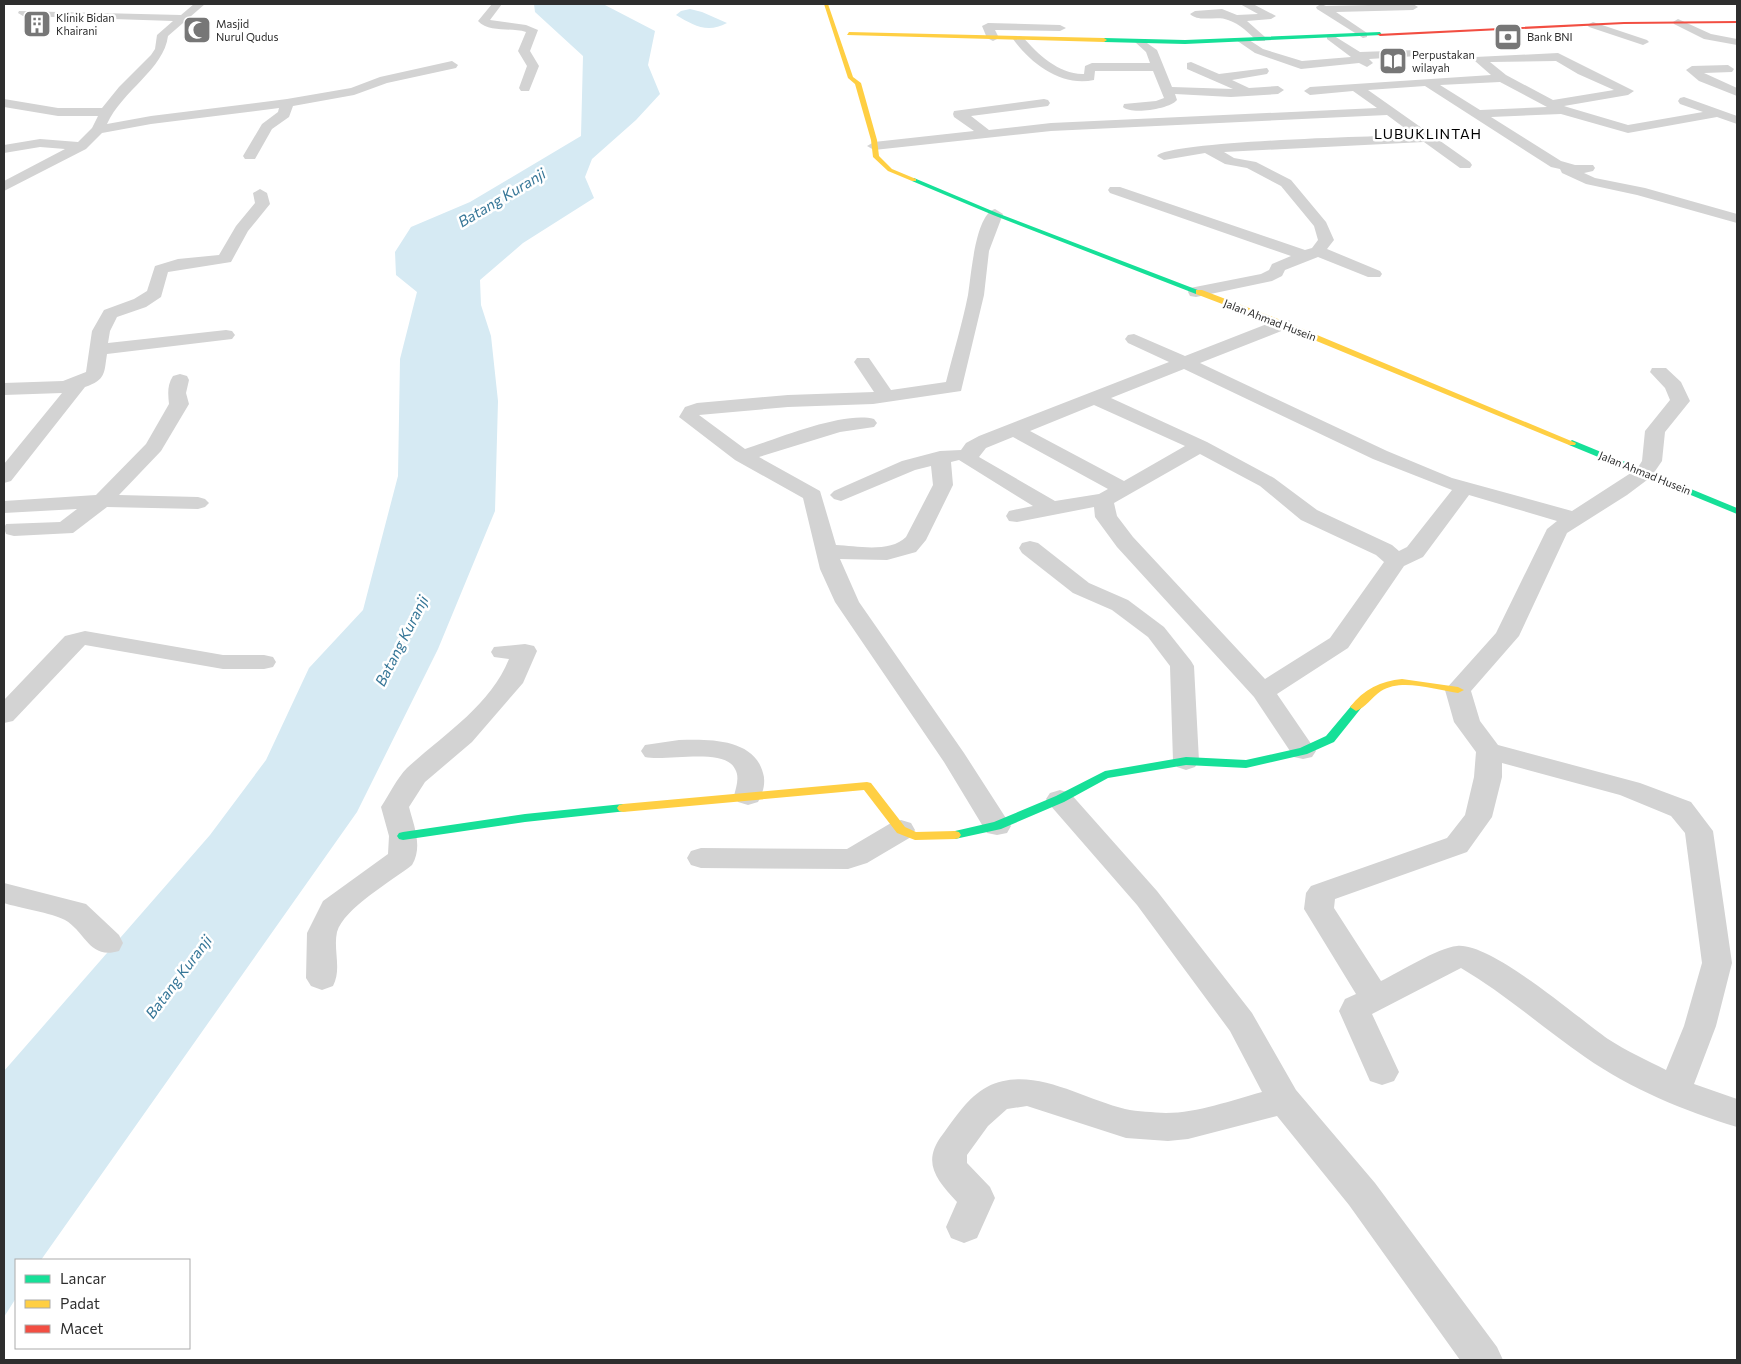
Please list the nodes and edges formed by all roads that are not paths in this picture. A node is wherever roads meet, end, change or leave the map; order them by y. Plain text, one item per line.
1 (200, 4) edge
2 (498, 4) edge
3 (826, 4) edge
4 (1246, 4) edge
5 (1411, 5) edge
6 (1320, 7) edge
7 (23, 12) dead end
8 (1426, 13) dead end
9 (128, 17) junction
10 (181, 18) junction
11 (38, 20) dead end
12 (1678, 22) junction
13 (1593, 24) junction
14 (1735, 24) edge
15 (1060, 28) dead end
16 (1363, 35) junction
17 (1330, 37) junction
18 (993, 38) junction
19 (1261, 39) junction
20 (1019, 40) junction
21 (1242, 40) junction
22 (1141, 42) junction
23 (1643, 42) dead end
24 (1737, 43) edge
25 (856, 50) dead end
26 (1417, 53) dead end
27 (1361, 58) junction
28 (452, 64) dead end
29 (1191, 66) dead end
30 (1158, 67) junction
31 (861, 68) dead end
32 (1728, 69) dead end
33 (1263, 71) dead end
34 (1218, 78) junction
35 (1502, 78) junction
36 (1427, 82) junction
37 (858, 83) junction
38 (1402, 83) junction
39 (1356, 87) junction
40 (1722, 87) junction
41 (1737, 87) edge
42 (525, 88) dead end
43 (1166, 90) junction
44 (1278, 90) dead end
45 (1310, 91) dead end
46 (1250, 92) junction
47 (1737, 92) edge
48 (1684, 101) dead end
49 (4, 103) edge
50 (287, 103) junction
51 (1044, 103) dead end
52 (1124, 107) dead end
53 (1556, 107) junction
54 (1387, 111) junction
55 (106, 112) junction
56 (1719, 113) junction
57 (1478, 114) junction
58 (1737, 120) edge
59 (98, 130) junction
60 (986, 134) junction
61 (1426, 138) junction
62 (81, 146) junction
63 (874, 146) junction
64 (4, 149) edge
65 (1207, 149) junction
66 (250, 156) dead end
67 (1164, 156) dead end
68 (1465, 165) dead end
69 (1561, 166) junction
70 (1588, 168) dead end
71 (4, 187) edge
72 (1115, 190) dead end
73 (260, 192) dead end
74 (995, 214) junction
75 (1193, 217) junction
76 (1737, 219) edge
77 (1174, 225) dead end
78 (1311, 253) junction
79 (1374, 274) dead end
80 (1196, 292) junction
81 (1284, 324) junction
82 (226, 336) dead end
83 (1134, 339) dead end
84 (100, 349) junction
85 (864, 362) dead end
86 (1184, 362) junction
87 (1659, 372) dead end
88 (180, 380) dead end
89 (78, 384) junction
90 (4, 389) edge
91 (886, 396) junction
92 (1092, 397) junction
93 (867, 423) dead end
94 (1014, 430) junction
95 (1200, 446) junction
96 (968, 454) junction
97 (742, 456) junction
98 (940, 457) junction
99 (1644, 473) junction
100 (4, 477) edge
101 (1465, 487) junction
102 (1124, 489) junction
103 (841, 495) dead end
104 (1103, 500) junction
105 (102, 501) junction
106 (198, 503) dead end
107 (4, 507) edge
108 (1052, 508) junction
109 (1737, 511) edge
110 (1017, 516) dead end
111 (1576, 519) junction
112 (14, 529) dead end
113 (1030, 548) dead end
114 (826, 552) junction
115 (1396, 561) junction
116 (503, 652) dead end
117 (264, 662) dead end
118 (1458, 690) junction
119 (1263, 692) junction
120 (4, 715) edge
121 (654, 751) dead end
122 (1303, 751) junction
123 (1489, 751) junction
124 (1186, 761) junction
125 (748, 796) junction
126 (1060, 799) junction
127 (997, 826) junction
128 (901, 830) junction
129 (403, 836) junction
130 (701, 858) dead end
131 (4, 893) edge
132 (108, 943) dead end
133 (322, 978) dead end
134 (1374, 997) junction
135 (1382, 1072) dead end
136 (1674, 1090) junction
137 (1284, 1100) junction
138 (1737, 1114) edge
139 (964, 1227) dead end
140 (1483, 1360) edge

1 - 10 street
2 - 42 street
3 - 37 street, Jalan Ahmad Husein
4 - 19 street
5 - 6 street
5 - 8 street
6 - 16 street
7 - 9 street
9 - 10 street
9 - 11 street
10 - 55 street
12 - 13 street
12 - 14 street
12 - 24 street
13 - 16 street
13 - 23 street
15 - 18 street
16 - 17 street
17 - 19 street
17 - 27 street
18 - 20 street
18 - 25 street
19 - 21 street
20 - 22 street
20 - 30 street
21 - 22 street
21 - 27 street
22 - 30 street
26 - 27 street
27 - 38 street
28 - 50 street
29 - 34 street
30 - 43 street
31 - 37 street, Jalan Ahmad Husein
32 - 40 street
33 - 34 street
34 - 46 street
35 - 36 street
35 - 53 street
35 - 53 street
36 - 38 street
36 - 57 street
37 - 63 street, Jalan Ahmad Husein
38 - 39 street
39 - 45 street
39 - 54 street
40 - 41 street
40 - 47 street
43 - 46 street
43 - 52 street
44 - 46 street
48 - 56 street
49 - 55 street
50 - 59 street
50 - 66 street
51 - 60 street
53 - 56 street
53 - 57 street
54 - 60 street
54 - 61 street
55 - 59 street
56 - 58 street
57 - 69 street
59 - 62 street
60 - 63 street
61 - 65 street
61 - 68 street
62 - 64 street
62 - 71 street
63 - 74 street, Jalan Ahmad Husein
65 - 67 street
65 - 78 street
69 - 70 street
69 - 76 street
72 - 75 street
73 - 84 street
74 - 80 street, Jalan Ahmad Husein
74 - 91 street
75 - 77 street
75 - 78 street
78 - 79 street
78 - 80 street
80 - 81 street, Jalan Ahmad Husein
81 - 86 street
81 - 99 street, Jalan Ahmad Husein
82 - 84 street
83 - 86 street
84 - 89 street
85 - 91 street
86 - 92 street
86 - 101 street
87 - 99 street
88 - 105 street
89 - 90 street
89 - 100 street
91 - 97 street
92 - 94 street
92 - 95 street
93 - 97 street
94 - 96 street
94 - 102 street
95 - 102 street
95 - 115 street
96 - 98 street
96 - 108 street
97 - 114 street
98 - 103 street
98 - 114 street
99 - 109 street, Jalan Ahmad Husein
99 - 111 street
101 - 111 street
101 - 115 street
102 - 104 street
104 - 108 street
104 - 119 street
105 - 106 street
105 - 107 street
105 - 112 street
108 - 110 street
111 - 118 street
113 - 124 street
114 - 127 street
115 - 119 street
116 - 129 street
117 - 120 street
118 - 122 street
118 - 123 street
119 - 122 street
121 - 125 street
122 - 124 street
123 - 134 street
123 - 136 street
124 - 126 street
125 - 128 street
125 - 129 street
126 - 127 street
126 - 137 street
127 - 128 street
128 - 130 street
129 - 133 street
131 - 132 street
134 - 135 street
134 - 136 street
136 - 138 street
137 - 139 street
137 - 140 street

